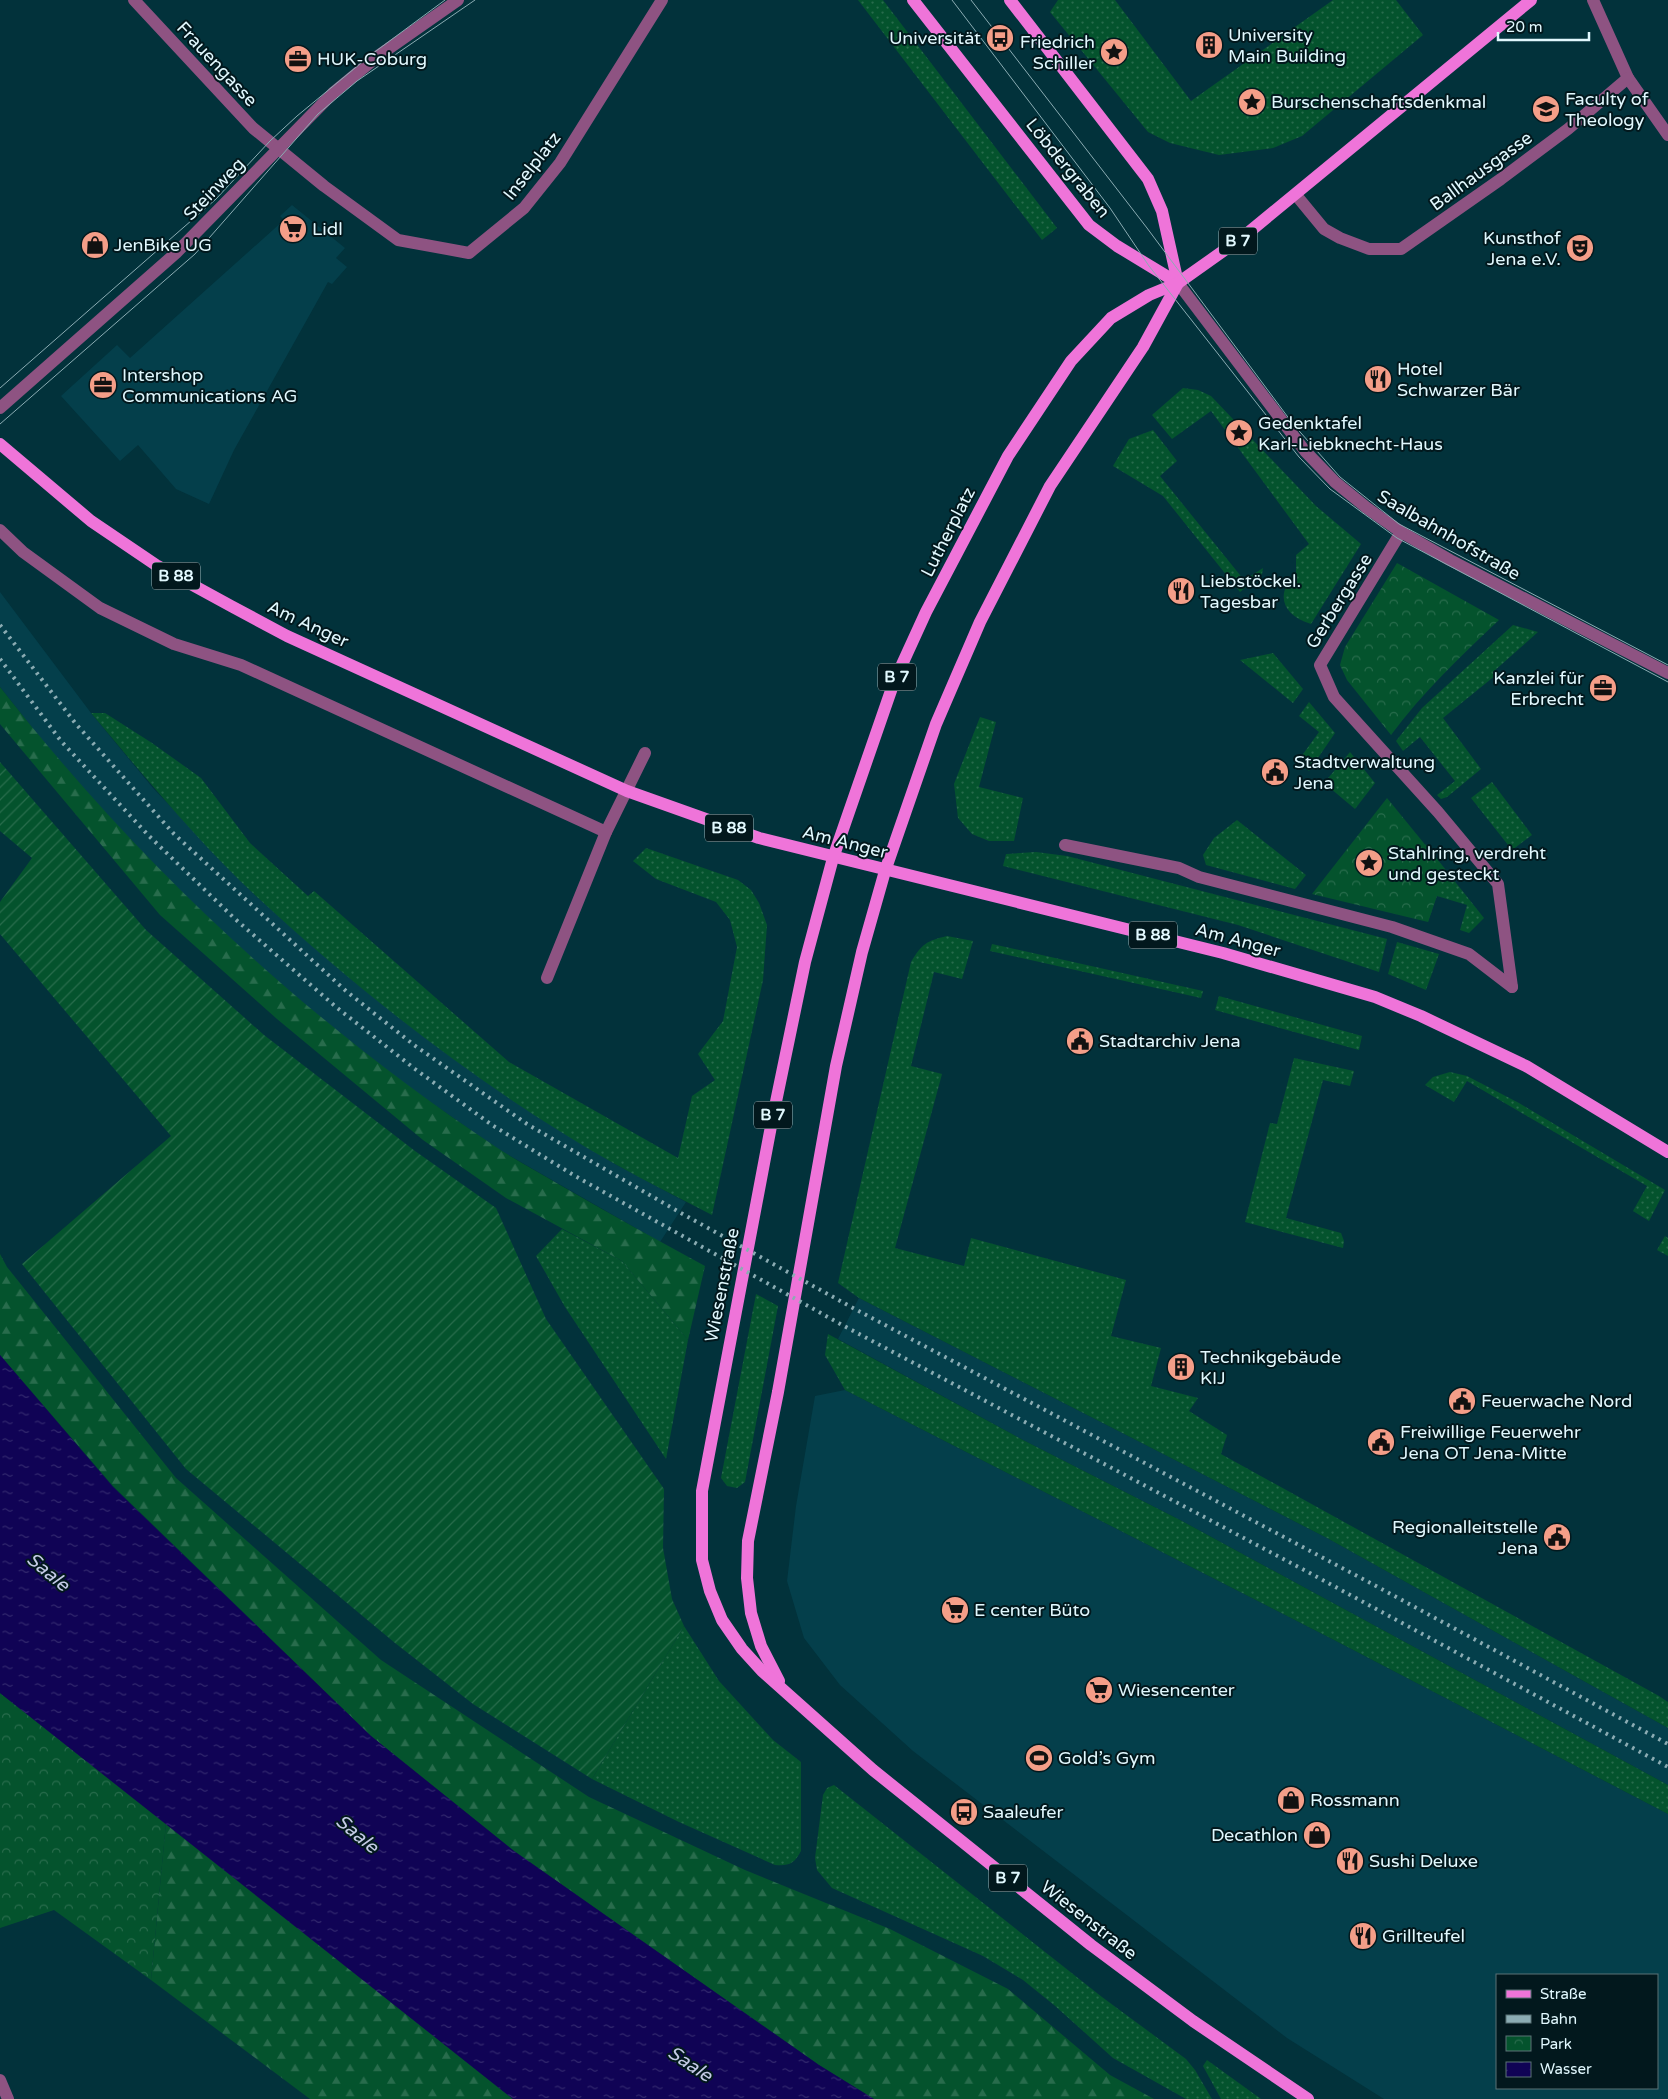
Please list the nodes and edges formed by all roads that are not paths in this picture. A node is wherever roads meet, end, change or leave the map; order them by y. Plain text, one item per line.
1 (134, 0) edge
2 (458, 0) edge
3 (662, 0) edge
4 (913, 0) edge
5 (1010, 0) edge
6 (1531, 0) edge
7 (1594, 0) edge
8 (1628, 78) junction
9 (1668, 135) edge
10 (278, 148) junction
11 (1296, 196) junction
12 (1178, 283) junction
13 (0, 408) edge
14 (0, 444) edge
15 (0, 530) edge
16 (1401, 532) junction
17 (1668, 673) edge
18 (645, 753) dead end
19 (627, 790) junction
20 (606, 832) junction
21 (1065, 845) dead end
22 (833, 858) junction
23 (885, 871) junction
24 (547, 978) dead end
25 (1668, 1152) edge
26 (790, 1697) junction
27 (0, 2080) edge
28 (8, 2099) edge
29 (1308, 2099) edge

1 - 10 street, Frauengasse
2 - 10 street, Steinweg
3 - 10 street, Inselplatz
4 - 12 main road, Löbdergraben
5 - 12 main road
6 - 11 main road, B 7
7 - 8 street
8 - 9 street
8 - 11 street, Ballhausgasse
10 - 13 street, Steinweg
11 - 12 main road, Lutherplatz / B 7
12 - 16 street, Saalbahnhofstraße
12 - 22 main road, Lutherplatz / B 7
12 - 23 main road, Lutherplatz / B 7
14 - 19 main road, Am Anger / B 88
15 - 20 street
16 - 17 street, Saalbahnhofstraße
16 - 21 street, Gerbergasse
18 - 19 street
19 - 20 street
19 - 22 main road, Am Anger / B 88
20 - 24 street
22 - 23 main road, Am Anger / B 88
22 - 26 main road, Wiesenstraße / B 7
23 - 25 main road, Am Anger / B 88
23 - 26 main road, Wiesenstraße / B 7
26 - 29 main road, Wiesenstraße / B 7
27 - 28 street

